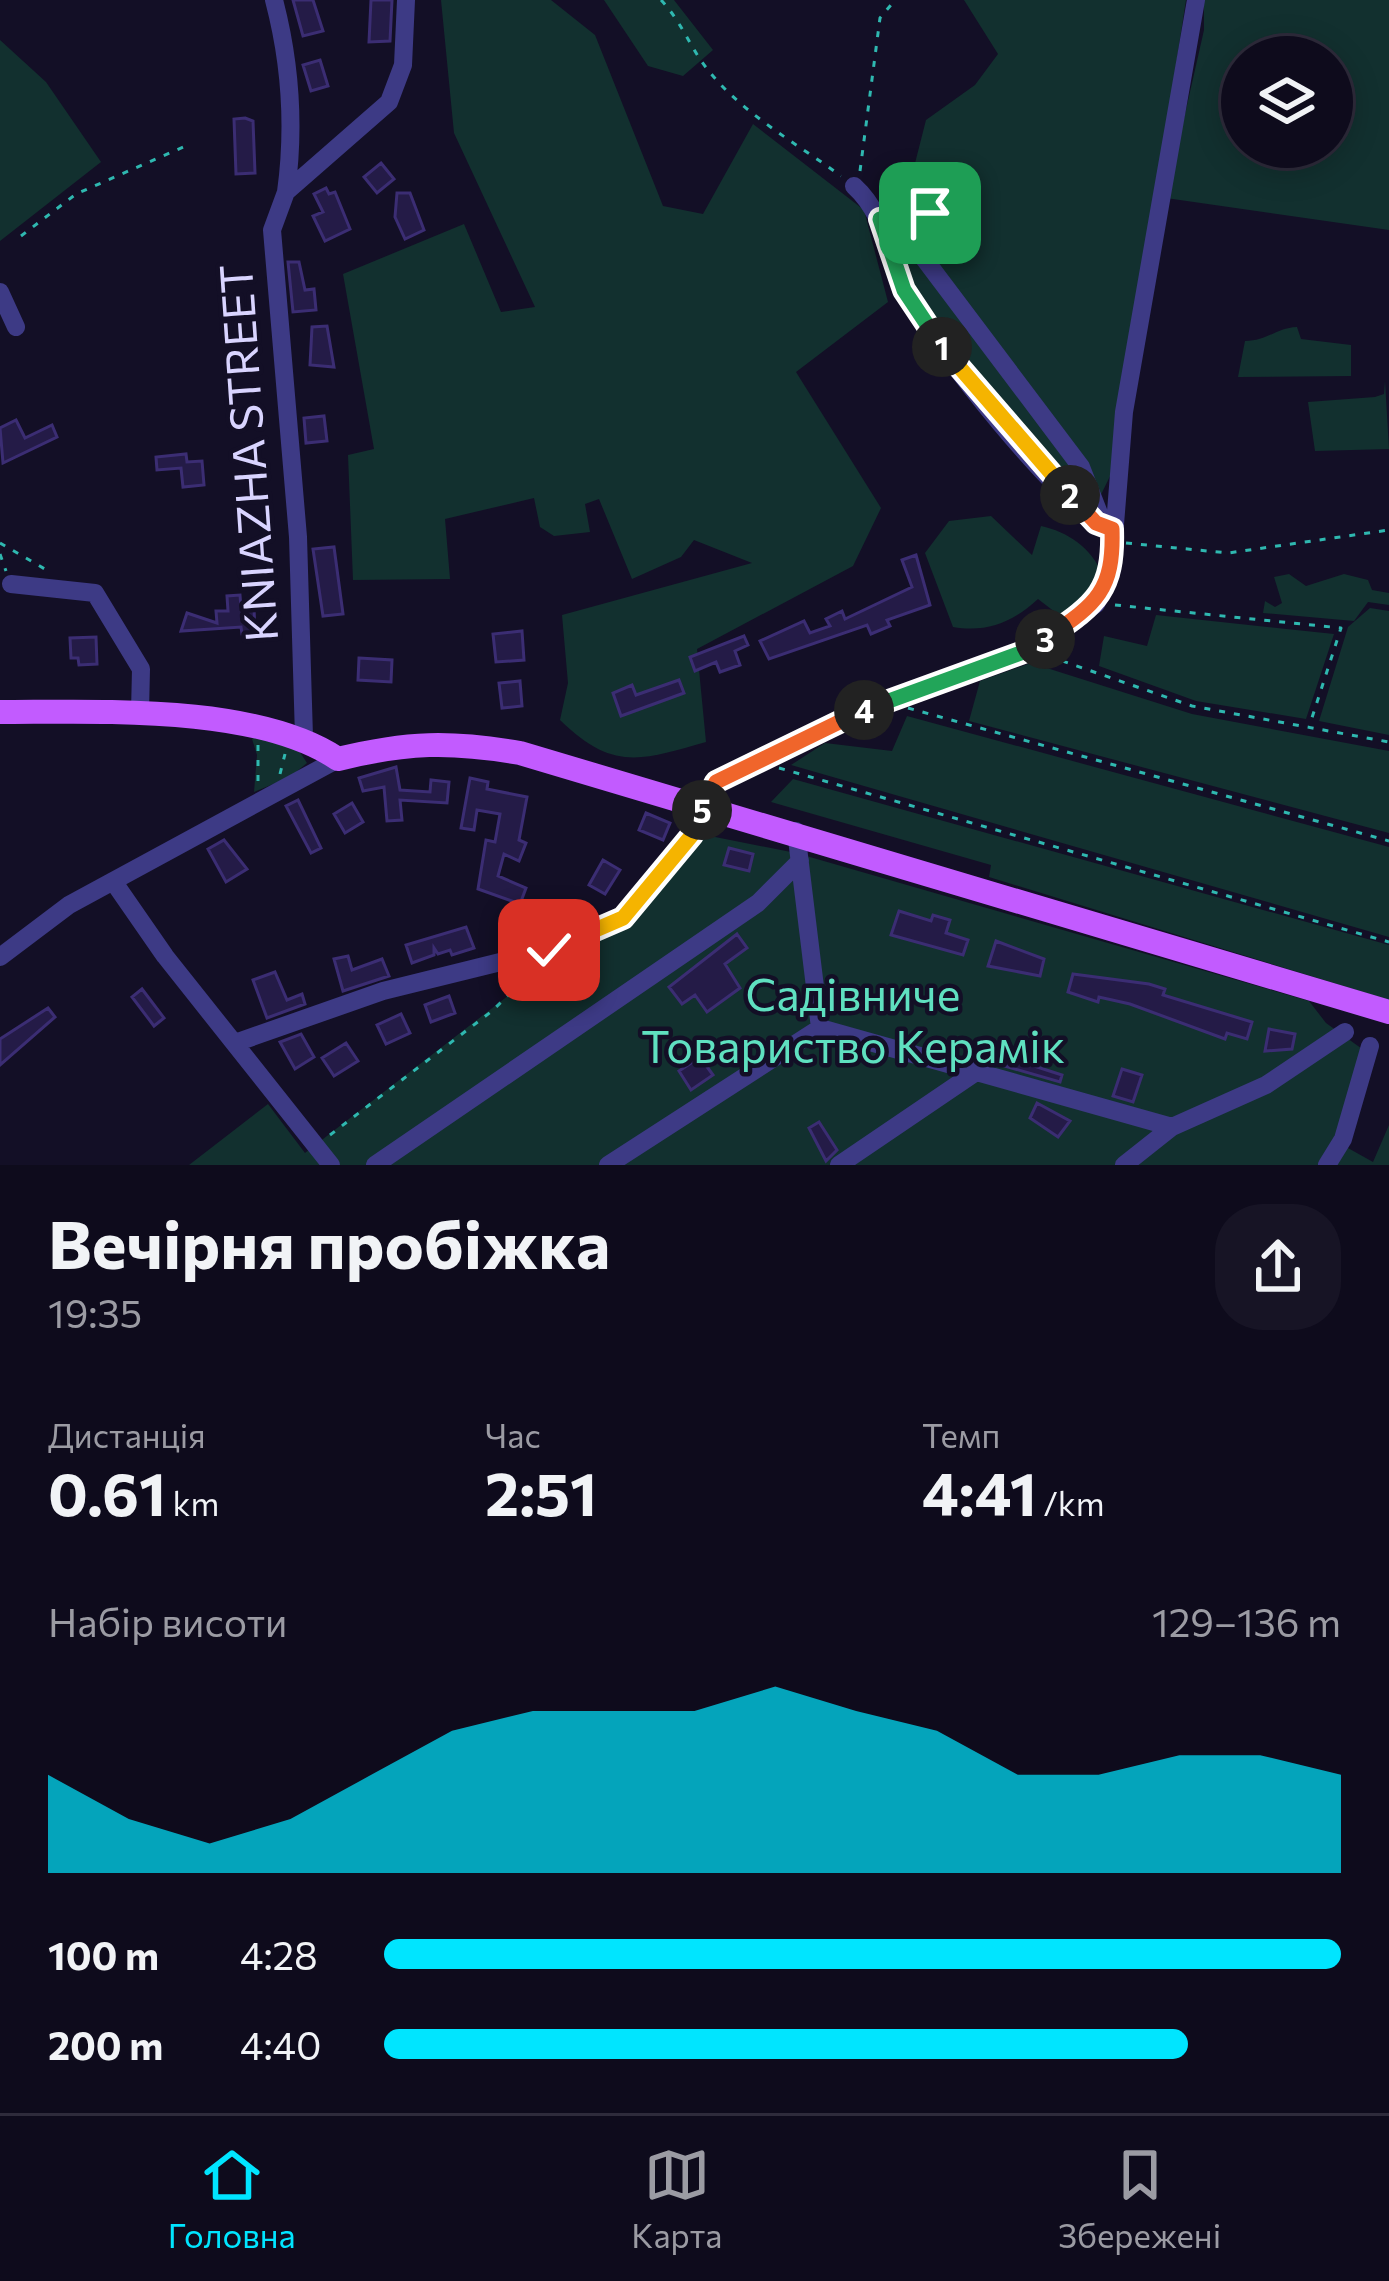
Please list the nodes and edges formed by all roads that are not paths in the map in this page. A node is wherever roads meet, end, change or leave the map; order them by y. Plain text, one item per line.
1 (274, 0) edge
2 (406, 0) edge
3 (1196, 0) edge
4 (854, 186) road end
5 (286, 192) junction
6 (923, 257) dead end
7 (0, 292) edge
8 (16, 327) dead end
9 (1110, 532) junction
10 (11, 584) dead end
11 (0, 712) edge
12 (140, 712) junction
13 (294, 735) junction
14 (338, 759) junction
15 (704, 804) junction
16 (796, 831) junction
17 (800, 862) junction
18 (113, 881) junction
19 (0, 957) edge
20 (1389, 1012) edge
21 (820, 1028) junction
22 (1345, 1032) dead end
23 (235, 1043) junction
24 (1370, 1046) dead end
25 (976, 1072) junction
26 (1172, 1127) junction
27 (331, 1165) edge
28 (375, 1165) edge
29 (608, 1165) edge
30 (839, 1165) edge
31 (1124, 1165) edge
32 (1328, 1165) edge

1 - 5 street, KNIAZHA STREET
2 - 5 street
3 - 9 street
4 - 9 street
5 - 13 street, KNIAZHA STREET
6 - 9 street
7 - 8 street
9 - 15 street
10 - 12 street
11 - 12 main road
12 - 13 main road
13 - 14 main road
14 - 15 main road
14 - 18 street
15 - 16 main road
15 - 23 street
16 - 17 street
16 - 20 main road
17 - 21 street
17 - 28 street
18 - 19 street
18 - 23 street
21 - 25 street
21 - 29 street
22 - 26 street
23 - 27 street
24 - 32 street
25 - 26 street
25 - 30 street
26 - 31 street

